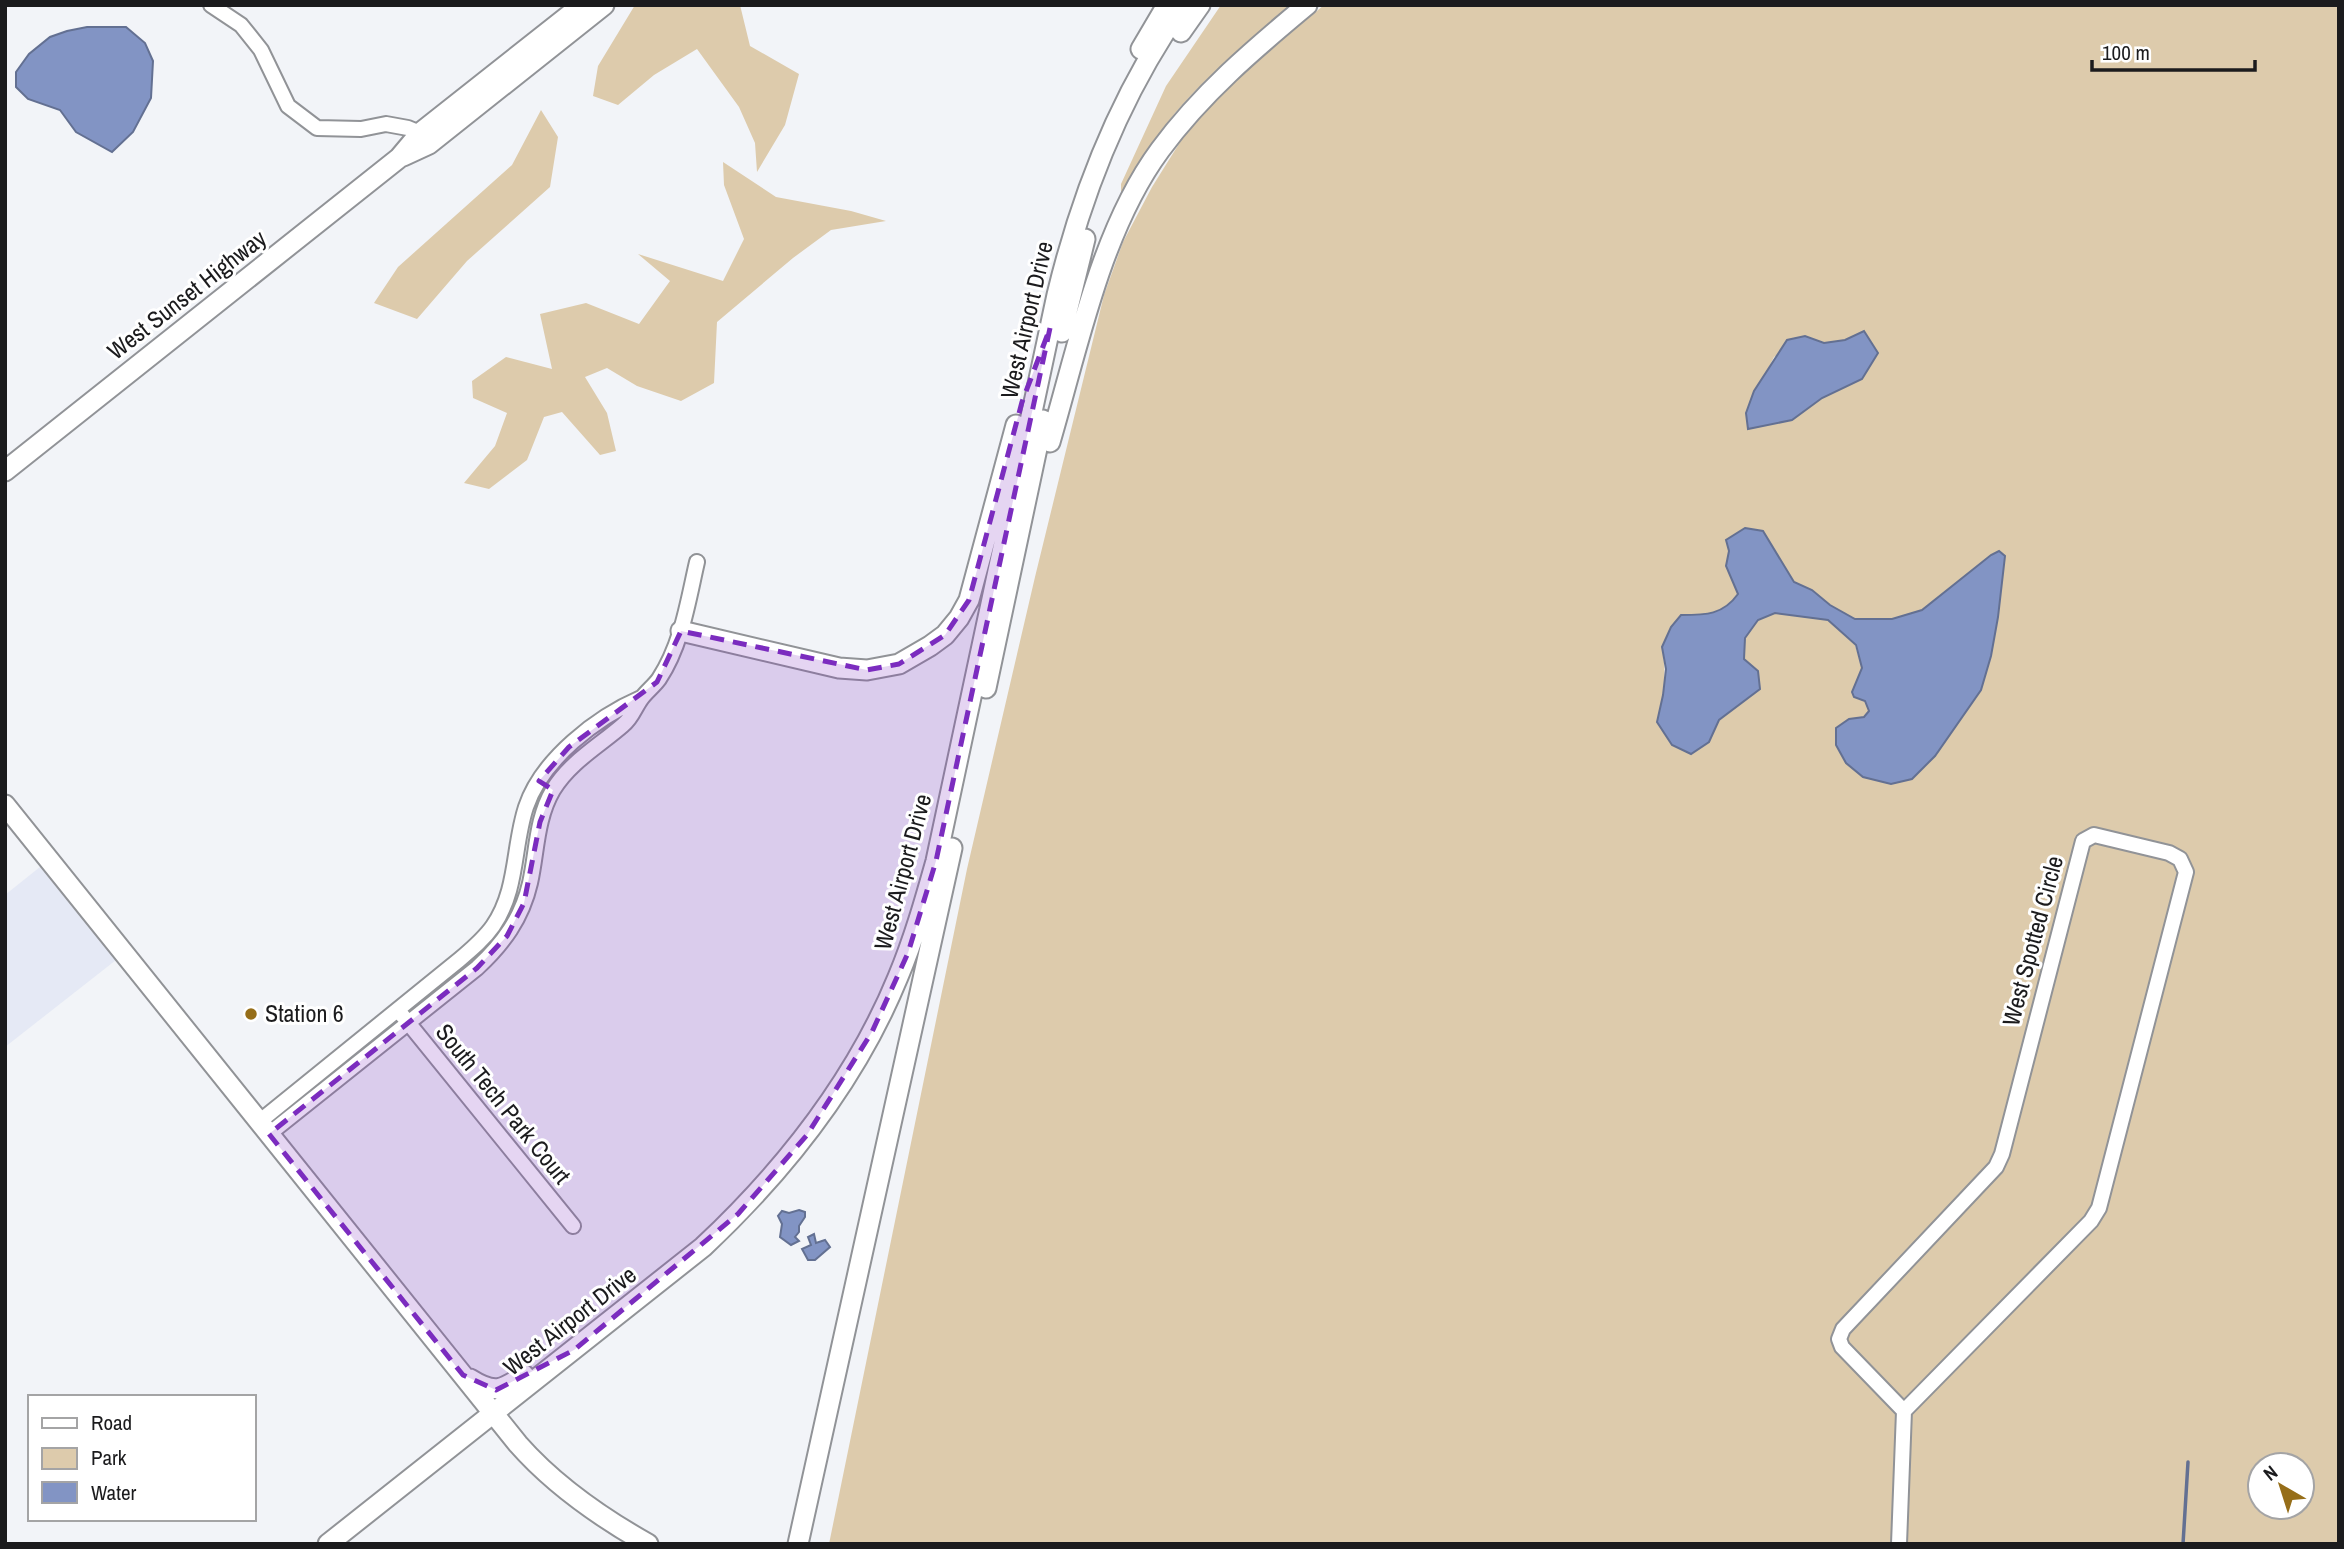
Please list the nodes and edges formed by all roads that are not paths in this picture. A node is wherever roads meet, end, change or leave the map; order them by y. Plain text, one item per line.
1 (211, 5) edge
2 (582, 5) edge
3 (604, 5) edge
4 (1167, 5) edge
5 (1183, 5) edge
6 (1200, 5) edge
7 (1307, 5) edge
8 (425, 138) junction
9 (1075, 226) junction
10 (1050, 328) junction
11 (5, 471) edge
12 (1015, 553) junction
13 (697, 562) dead end
14 (681, 631) junction
15 (641, 698) junction
16 (539, 781) junction
17 (553, 790) junction
18 (5, 805) edge
19 (500, 914) junction
20 (515, 923) junction
21 (398, 1010) junction
22 (408, 1022) junction
23 (264, 1128) junction
24 (573, 1226) dead end
25 (574, 1350) junction
26 (463, 1375) junction
27 (1905, 1411) junction
28 (494, 1413) junction
29 (446, 1450) junction
30 (328, 1544) edge
31 (648, 1544) edge
32 (798, 1544) edge
33 (1899, 1544) edge

1 - 8 street
2 - 8 main road, West Sunset Highway
3 - 8 main road, West Sunset Highway
4 - 9 main road
5 - 9 main road, West Airport Drive
6 - 12 main road, West Airport Drive
7 - 12 main road
8 - 11 main road, West Sunset Highway
9 - 10 main road, West Airport Drive
10 - 14 main road
10 - 25 main road, West Airport Drive
12 - 32 main road, West Airport Drive
13 - 14 street
14 - 15 street
15 - 16 street
15 - 17 street
16 - 17 street
16 - 19 street
17 - 20 street
18 - 23 main road
19 - 20 street
19 - 21 street
20 - 22 street
21 - 22 street, South Tech Park Court
21 - 23 street
22 - 23 street
22 - 24 street, South Tech Park Court
23 - 26 main road
25 - 26 main road
25 - 28 main road, West Airport Drive
26 - 28 main road
26 - 29 main road
27 - 27 street, West Spotted Circle
27 - 33 street
28 - 29 main road, West Airport Drive
28 - 31 main road
29 - 30 main road, West Airport Drive

